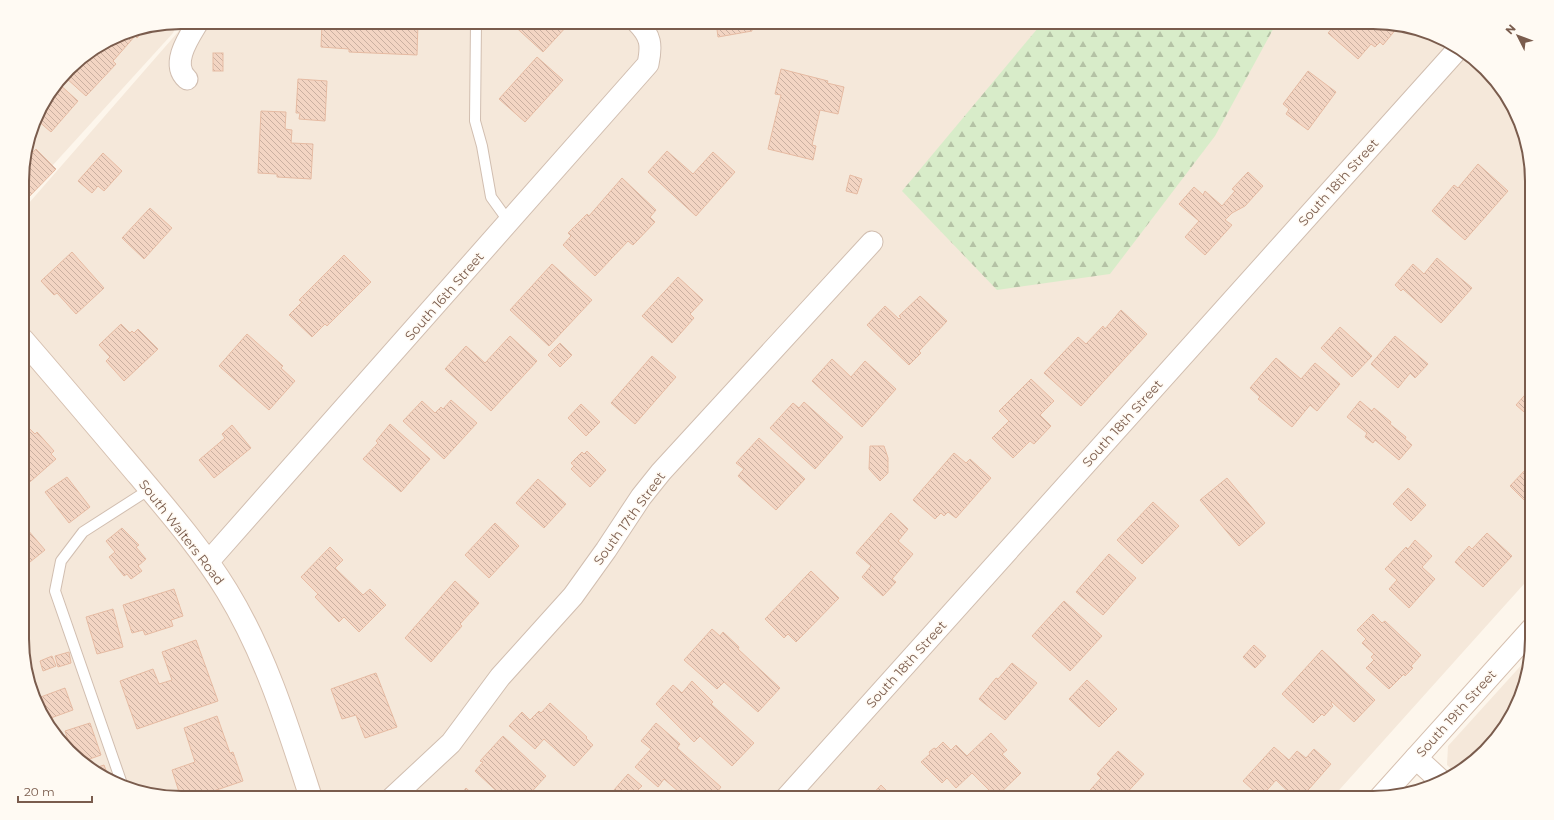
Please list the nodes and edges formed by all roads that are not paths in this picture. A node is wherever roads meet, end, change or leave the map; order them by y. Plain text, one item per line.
1 (194, 29) edge
2 (476, 29) edge
3 (642, 29) edge
4 (1454, 53) edge
5 (187, 79) dead end
6 (509, 222) junction
7 (872, 242) dead end
8 (29, 347) edge
9 (150, 489) junction
10 (208, 562) junction
11 (1525, 637) edge
12 (1416, 758) junction
13 (1436, 777) edge
14 (120, 778) edge
15 (309, 791) edge
16 (400, 791) edge
17 (792, 791) edge
18 (1387, 791) edge

1 - 5 street
2 - 6 lane
3 - 6 street, South 16th Street
4 - 17 street, South 18th Street
6 - 10 street, South 16th Street
7 - 16 street, South 17th Street
8 - 9 street, South Walters Road
9 - 10 street, South Walters Road
9 - 14 lane
10 - 15 street, South Walters Road
11 - 12 street, South 19th Street
12 - 13 street
12 - 18 street, South 19th Street

